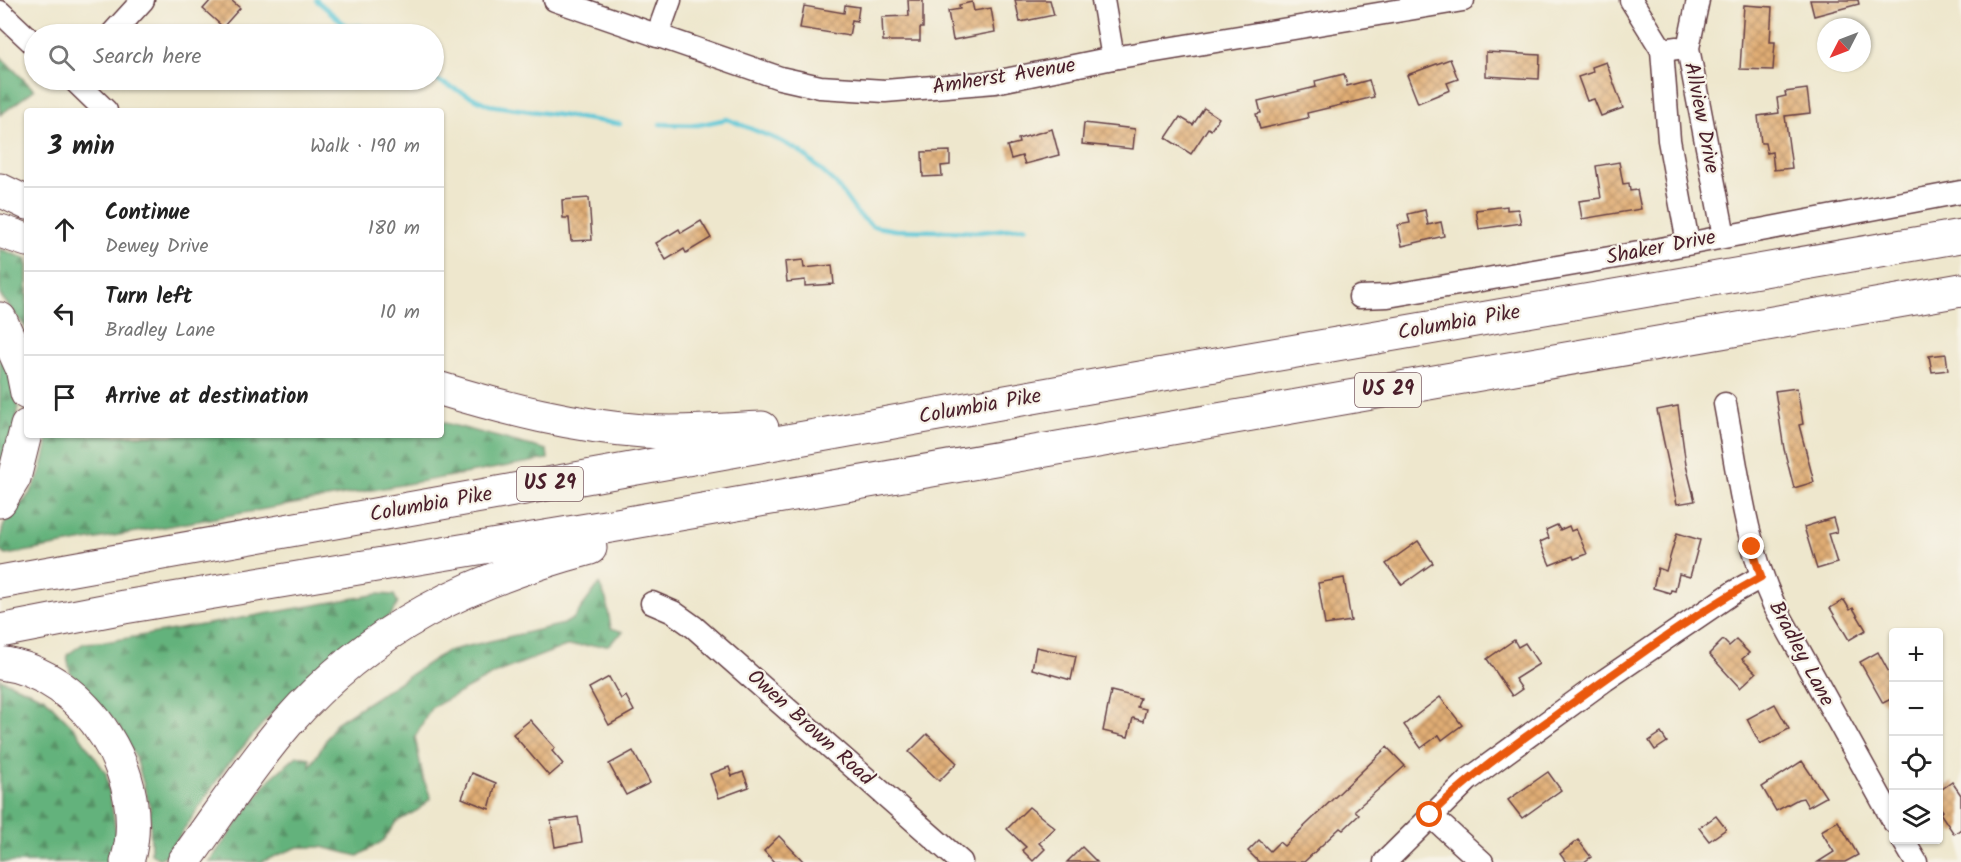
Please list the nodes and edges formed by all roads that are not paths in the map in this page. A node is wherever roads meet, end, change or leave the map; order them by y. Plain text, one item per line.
1 (143, 0) edge
2 (555, 0) edge
3 (670, 0) edge
4 (1103, 0) edge
5 (1463, 0) edge
6 (1631, 0) edge
7 (1698, 0) edge
8 (0, 12) edge
9 (121, 24) edge
10 (24, 35) edge
11 (657, 36) junction
12 (1688, 48) junction
13 (1662, 50) junction
14 (1113, 58) junction
15 (84, 90) edge
16 (103, 108) edge
17 (0, 190) edge
18 (1961, 192) edge
19 (24, 202) edge
20 (0, 231) edge
21 (1724, 236) junction
22 (1961, 236) edge
23 (24, 239) edge
24 (1688, 243) junction
25 (1961, 291) edge
26 (1360, 297) dead end
27 (0, 319) edge
28 (24, 380) edge
29 (1100, 385) junction
30 (444, 390) edge
31 (1725, 404) dead end
32 (24, 438) edge
33 (814, 489) junction
34 (0, 501) edge
35 (1761, 577) junction
36 (0, 582) edge
37 (652, 603) dead end
38 (0, 632) edge
39 (0, 663) edge
40 (1430, 815) junction
41 (1889, 815) edge
42 (1905, 844) edge
43 (127, 862) edge
44 (184, 862) edge
45 (961, 862) edge
46 (1384, 862) edge
47 (1482, 862) edge
48 (1916, 862) edge

1 - 9 street
2 - 11 street, Amherst Avenue
3 - 11 street
4 - 14 street
5 - 14 street, Amherst Avenue
6 - 13 street
7 - 12 street, Allview Drive
8 - 10 street
11 - 14 street, Amherst Avenue
12 - 13 street
12 - 21 street, Allview Drive
13 - 24 street, Allview Drive
15 - 16 street
17 - 19 highway
18 - 21 street, Shaker Drive
20 - 23 highway
21 - 24 street, Shaker Drive
22 - 29 highway, Columbia Pike / US 29
24 - 26 street, Shaker Drive
25 - 33 highway, US 29
27 - 28 highway
29 - 30 highway
29 - 36 highway, Columbia Pike / US 29
31 - 35 street, Bradley Lane
32 - 34 highway
33 - 38 highway, US 29
33 - 44 highway
35 - 40 street
35 - 41 street, Bradley Lane
37 - 45 street, Owen Brown Road
39 - 43 highway
40 - 46 street
40 - 47 street
42 - 48 street

